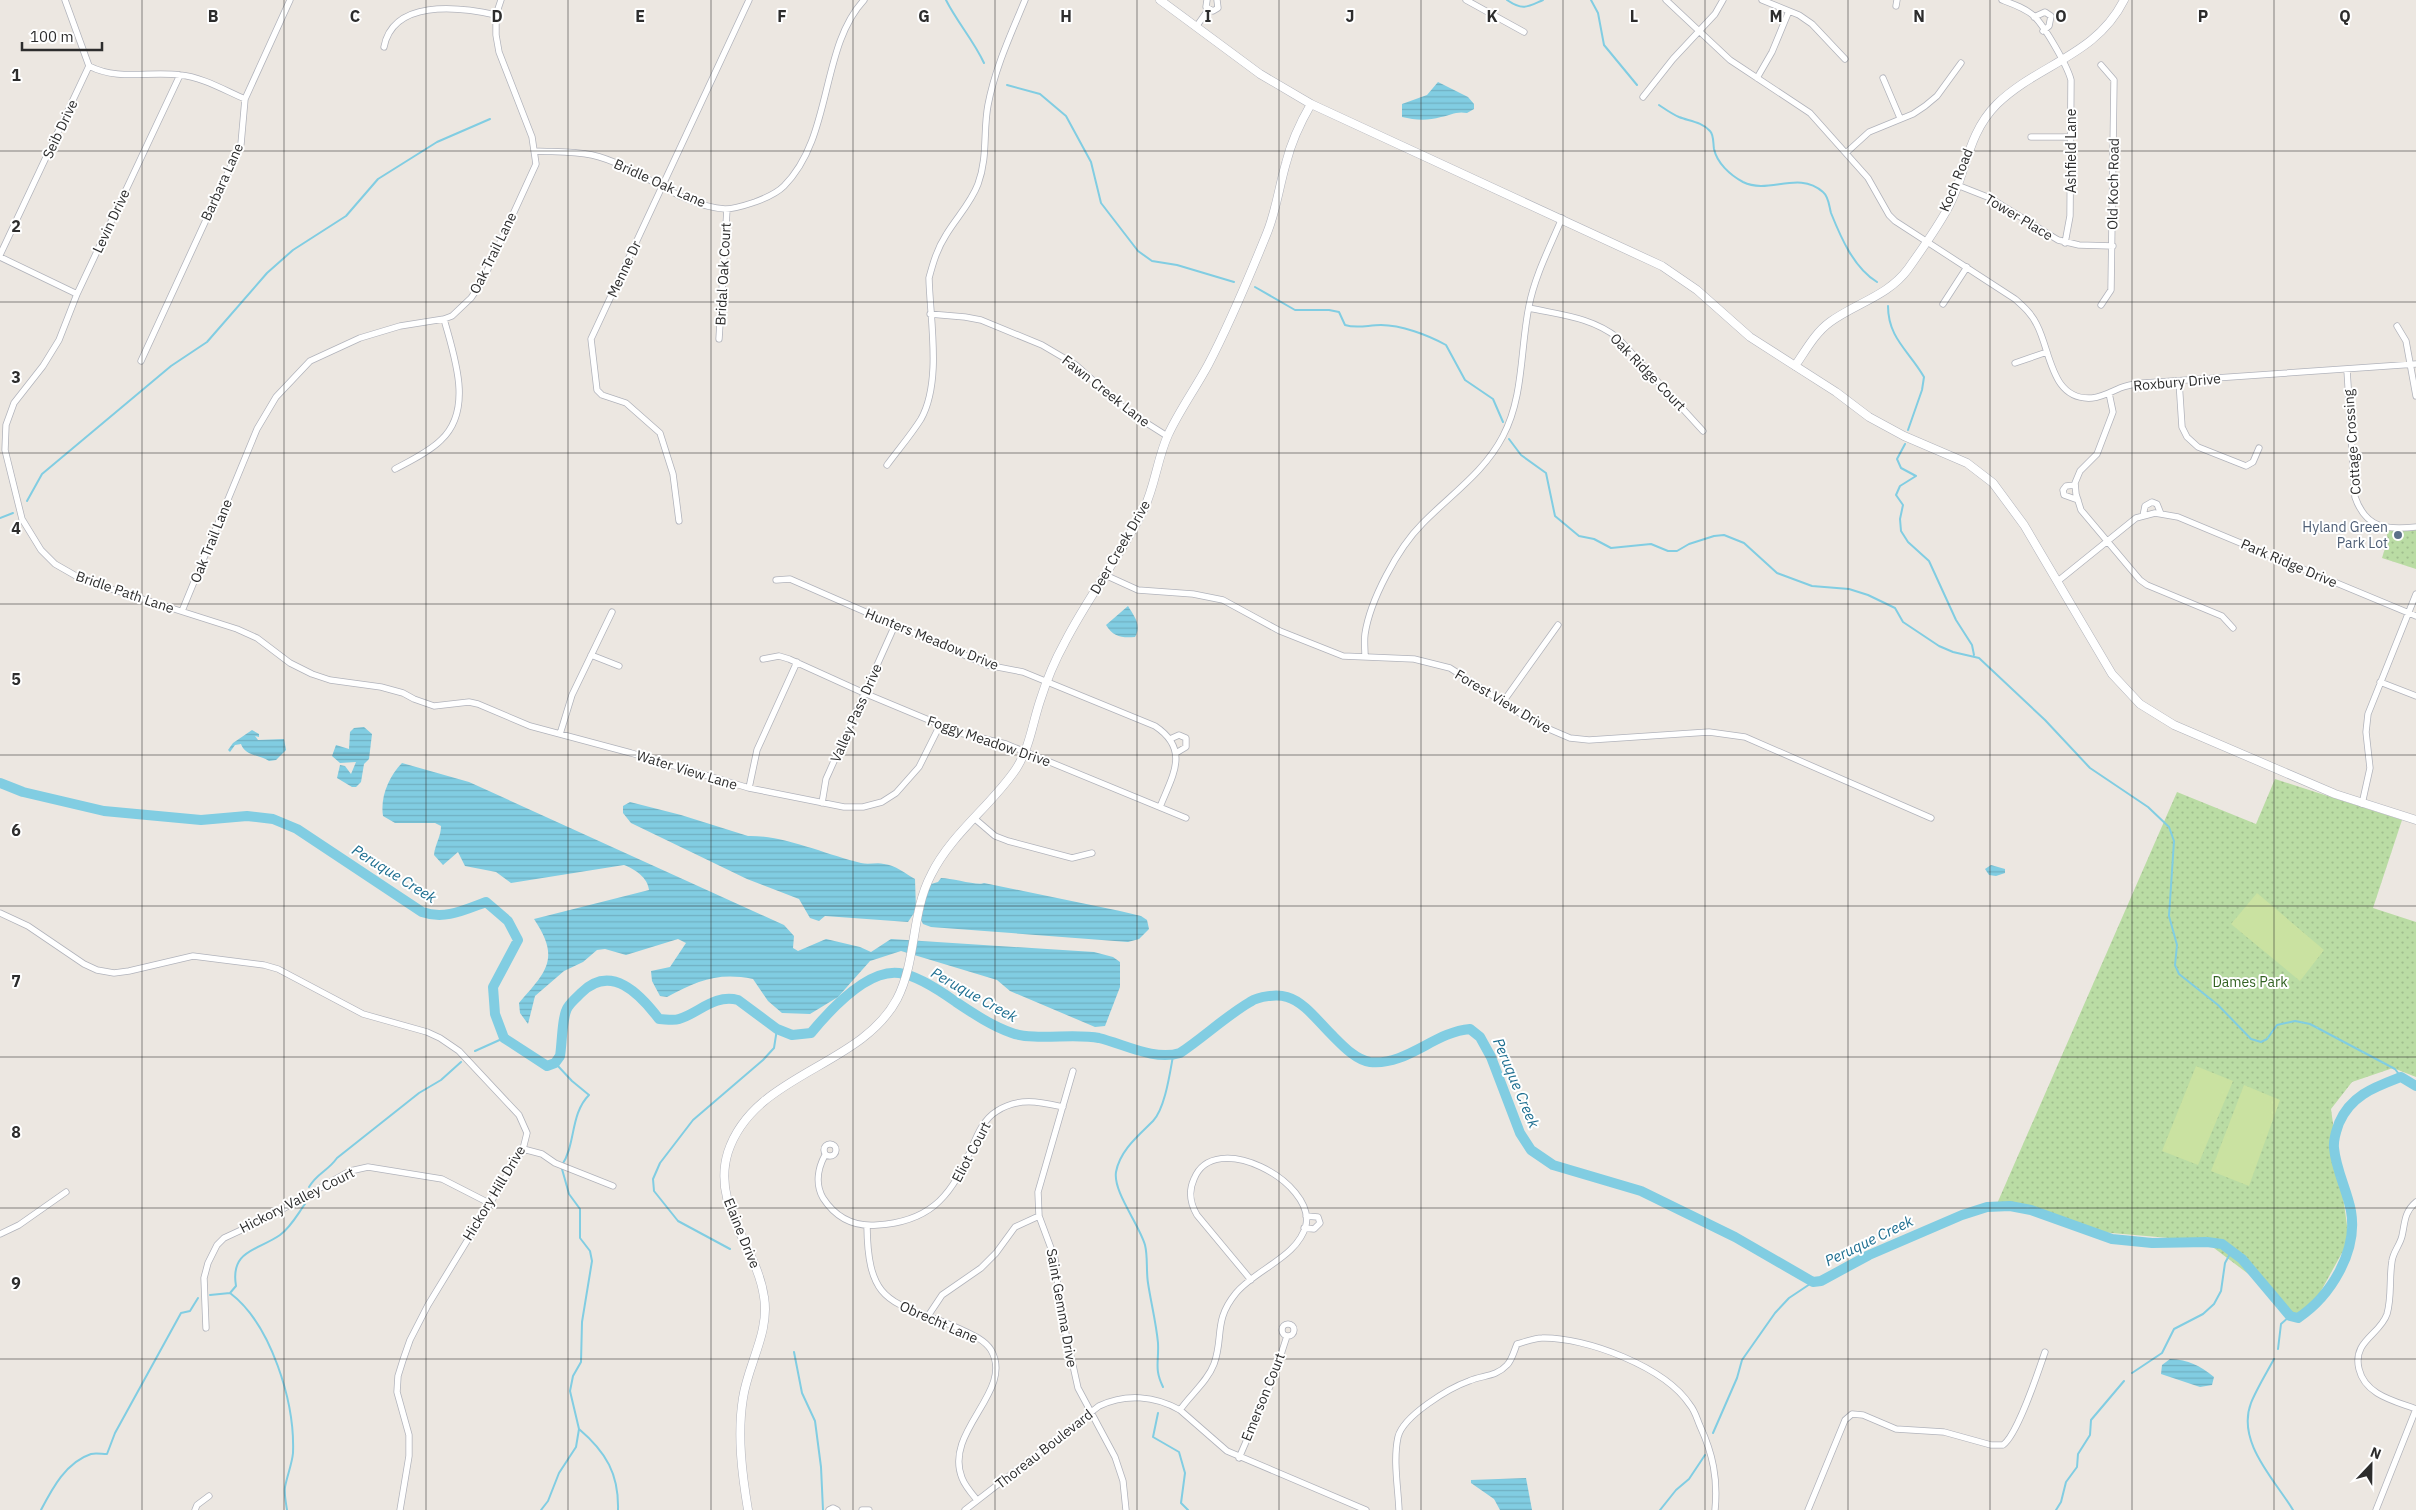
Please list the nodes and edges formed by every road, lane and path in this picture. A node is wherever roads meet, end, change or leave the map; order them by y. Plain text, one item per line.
1 (65, 0) edge
2 (290, 0) edge
3 (501, 0) edge
4 (749, 0) edge
5 (864, 0) edge
6 (1025, 0) edge
7 (1160, 0) edge
8 (1207, 0) edge
9 (1217, 0) edge
10 (1466, 0) edge
11 (1666, 0) edge
12 (1723, 0) edge
13 (1762, 0) edge
14 (2002, 0) edge
15 (2124, 0) edge
16 (1208, 10) junction
17 (1789, 11) junction
18 (496, 15) junction
19 (2034, 17) junction
20 (1196, 27) junction
21 (1700, 31) junction
22 (2043, 31) junction
23 (1524, 32) dead end
24 (384, 47) dead end
25 (1846, 59) dead end
26 (2063, 60) junction
27 (1961, 63) dead end
28 (2101, 65) dead end
29 (89, 66) junction
30 (180, 75) junction
31 (1757, 78) junction
32 (1883, 78) dead end
33 (1643, 96) dead end
34 (245, 99) junction
35 (1310, 104) junction
36 (1900, 118) junction
37 (2031, 136) dead end
38 (2071, 137) junction
39 (536, 151) junction
40 (1847, 152) junction
41 (1958, 184) junction
42 (664, 187) junction
43 (727, 209) junction
44 (1562, 218) junction
45 (1926, 241) junction
46 (2066, 243) junction
47 (2113, 246) junction
48 (0, 256) edge
49 (1967, 267) junction
50 (76, 294) junction
51 (1943, 304) dead end
52 (2101, 306) dead end
53 (1528, 308) junction
54 (930, 314) junction
55 (444, 319) junction
56 (2397, 326) dead end
57 (719, 338) dead end
58 (2047, 352) junction
59 (141, 361) dead end
60 (2015, 362) dead end
61 (2413, 365) edge
62 (43, 366) joint
63 (1796, 366) junction
64 (2347, 370) junction
65 (2179, 381) junction
66 (2109, 393) junction
67 (2416, 396) edge
68 (1703, 431) dead end
69 (1167, 436) junction
70 (2260, 448) dead end
71 (887, 465) dead end
72 (395, 469) dead end
73 (2075, 485) junction
74 (2078, 500) junction
75 (2161, 514) junction
76 (2143, 516) junction
77 (679, 521) dead end
78 (2416, 527) edge
79 (2107, 542) junction
80 (1105, 574) junction
81 (776, 580) dead end
82 (2058, 581) junction
83 (2416, 594) edge
84 (182, 611) junction
85 (612, 612) dead end
86 (2408, 613) junction
87 (2416, 616) edge
88 (895, 625) junction
89 (1558, 626) dead end
90 (2232, 628) dead end
91 (591, 655) junction
92 (1365, 656) junction
93 (763, 659) dead end
94 (797, 662) junction
95 (619, 666) dead end
96 (1048, 682) junction
97 (2380, 682) junction
98 (403, 693) joint
99 (864, 694) junction
100 (2416, 696) edge
101 (1502, 702) junction
102 (940, 725) junction
103 (560, 734) junction
104 (1170, 738) junction
105 (1026, 752) junction
106 (1176, 753) junction
107 (749, 788) junction
108 (822, 802) junction
109 (2362, 804) junction
110 (1160, 807) junction
111 (974, 818) junction
112 (1186, 818) dead end
113 (1931, 818) dead end
114 (2416, 820) edge
115 (1092, 853) dead end
116 (940, 860) joint
117 (0, 913) edge
118 (1073, 1071) dead end
119 (1063, 1107) junction
120 (523, 1149) junction
121 (825, 1155) dead end
122 (613, 1186) dead end
123 (66, 1192) dead end
124 (2416, 1202) edge
125 (489, 1203) junction
126 (1039, 1216) junction
127 (1306, 1216) junction
128 (867, 1226) junction
129 (1304, 1228) junction
130 (0, 1234) edge
131 (1251, 1280) junction
132 (928, 1316) junction
133 (206, 1328) dead end
134 (1287, 1336) dead end
135 (2045, 1352) dead end
136 (2416, 1409) edge
137 (1180, 1410) junction
138 (1090, 1412) junction
139 (1239, 1458) junction
140 (209, 1496) dead end
141 (977, 1500) junction
142 (195, 1510) edge
143 (400, 1510) edge
144 (748, 1510) edge
145 (828, 1510) edge
146 (837, 1510) edge
147 (862, 1510) edge
148 (869, 1510) edge
149 (966, 1510) edge
150 (1126, 1510) edge
151 (1366, 1510) edge
152 (1399, 1510) edge
153 (1715, 1510) edge
154 (1808, 1510) edge
155 (2376, 1510) edge

1 - 29 street
2 - 34 street, Barbara Lane
3 - 18 street, Oak Trail Lane
4 - 42 street, Menne Dr
5 - 43 street, Bridle Oak Lane
6 - 54 street
7 - 20 street
8 - 16 street
9 - 16 street
10 - 23 street
11 - 21 street, Roxbury Drive
12 - 21 street
13 - 17 street
14 - 19 street
15 - 26 street, Koch Road
16 - 20 street
17 - 25 street
17 - 31 street
18 - 24 street
18 - 39 street, Oak Trail Lane
19 - 22 street, Ashfield Lane
19 - 22 street
20 - 35 street
21 - 31 street, Roxbury Drive
21 - 33 street
22 - 26 street, Ashfield Lane
26 - 38 street, Ashfield Lane
26 - 41 street, Koch Road
27 - 36 street
28 - 47 street, Old Koch Road
29 - 30 street
29 - 48 street, Seib Drive
30 - 34 street
30 - 50 street, Levin Drive
31 - 40 street, Roxbury Drive
32 - 36 street
34 - 59 street, Barbara Lane
35 - 44 street
35 - 69 street, Deer Creek Drive
36 - 40 street
37 - 38 street
38 - 46 street, Ashfield Lane
39 - 42 street, Bridle Oak Lane
39 - 55 street, Oak Trail Lane
40 - 45 street, Roxbury Drive
41 - 45 street, Koch Road
41 - 46 street, Tower Place
42 - 43 street, Bridle Oak Lane
42 - 77 street, Menne Dr
43 - 57 street, Bridal Oak Court
44 - 53 street
44 - 63 street
45 - 49 street, Roxbury Drive
45 - 63 street, Koch Road
46 - 47 street, Tower Place
47 - 52 street, Old Koch Road
48 - 50 street
49 - 51 street
49 - 58 street, Roxbury Drive
50 - 62 street, Levin Drive
53 - 68 street, Oak Ridge Court
53 - 92 street
54 - 69 street, Fawn Creek Lane
54 - 71 street
55 - 72 street
55 - 84 street, Oak Trail Lane
56 - 61 street
58 - 60 street
58 - 66 street, Roxbury Drive
61 - 64 street, Roxbury Drive
61 - 67 street
62 - 84 street, Bridle Path Lane
63 - 82 street
64 - 65 street, Roxbury Drive
64 - 78 street, Cottage Crossing
65 - 66 street, Roxbury Drive
65 - 70 street
66 - 73 street
69 - 80 street, Deer Creek Drive
73 - 74 street
73 - 74 street
74 - 79 street
75 - 76 street, Park Ridge Drive
75 - 76 street, Park Ridge Drive
75 - 86 street, Park Ridge Drive
76 - 79 street, Park Ridge Drive
79 - 82 street, Park Ridge Drive
79 - 90 street
80 - 92 street, Forest View Drive
80 - 96 street, Deer Creek Drive
81 - 88 street, Hunters Meadow Drive
82 - 109 street
83 - 86 street
84 - 98 street, Bridle Path Lane
85 - 91 street
86 - 87 street, Park Ridge Drive
86 - 97 street
88 - 96 street, Hunters Meadow Drive
88 - 99 street, Valley Pass Drive
89 - 101 street
91 - 95 street
91 - 103 street
92 - 101 street, Forest View Drive
93 - 94 street, Foggy Meadow Drive
94 - 99 street, Foggy Meadow Drive
94 - 107 street
96 - 104 street, Hunters Meadow Drive
96 - 105 street, Deer Creek Drive
97 - 100 street
97 - 109 street
98 - 103 street, Water View Lane
99 - 102 street, Foggy Meadow Drive
99 - 108 street, Valley Pass Drive
101 - 113 street, Forest View Drive
102 - 105 street, Foggy Meadow Drive
102 - 108 street, Water View Lane
103 - 107 street, Water View Lane
104 - 106 street
104 - 106 street, Hunters Meadow Drive
105 - 110 street, Foggy Meadow Drive
105 - 111 street, Deer Creek Drive
106 - 110 street, Hunters Meadow Drive
107 - 108 street, Water View Lane
109 - 114 street
110 - 112 street, Foggy Meadow Drive
111 - 115 street
111 - 116 street, Deer Creek Drive
116 - 144 street, Elaine Drive
117 - 120 street, Hickory Hill Drive
118 - 119 street, Saint Gemma Drive
119 - 126 street, Saint Gemma Drive
119 - 128 street, Eliot Court
120 - 122 street
120 - 125 street, Hickory Hill Drive
121 - 128 street, Eliot Court
123 - 130 street
124 - 136 street
125 - 133 street, Hickory Valley Court
125 - 143 street, Hickory Hill Drive
126 - 132 street
126 - 138 street, Saint Gemma Drive
127 - 129 street
127 - 129 street
127 - 131 street
128 - 132 street, Obrecht Lane
129 - 131 street
131 - 137 street
132 - 141 street, Obrecht Lane
134 - 139 street, Emerson Court
135 - 154 street
136 - 155 street
137 - 138 street, Thoreau Boulevard
137 - 139 street, Thoreau Boulevard
138 - 141 street, Thoreau Boulevard
138 - 150 street, Saint Gemma Drive
139 - 151 street, Thoreau Boulevard
140 - 142 street
141 - 149 street, Thoreau Boulevard
145 - 146 street
147 - 148 street
152 - 153 street

